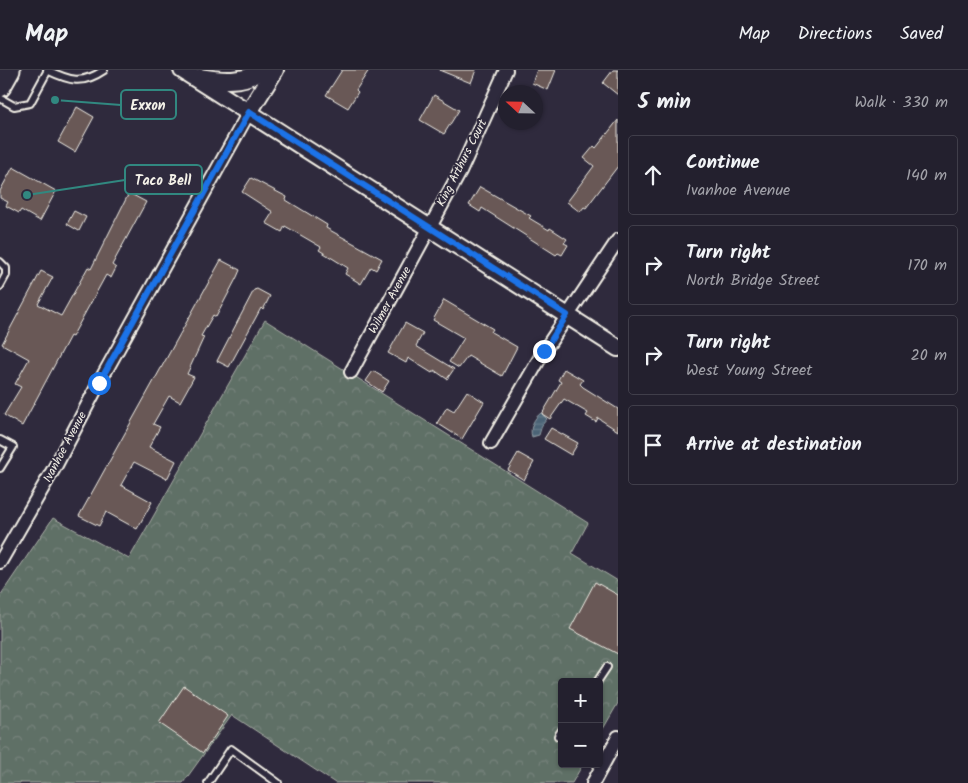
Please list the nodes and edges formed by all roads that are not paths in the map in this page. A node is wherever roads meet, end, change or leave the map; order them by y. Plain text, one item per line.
1 (9, 70) edge
2 (48, 70) edge
3 (104, 70) edge
4 (264, 70) edge
5 (275, 70) edge
6 (506, 70) edge
7 (186, 73) edge
8 (0, 86) edge
9 (0, 98) edge
10 (249, 112) junction
11 (430, 227) junction
12 (618, 240) edge
13 (0, 262) edge
14 (0, 286) edge
15 (567, 315) junction
16 (618, 348) edge
17 (351, 372) dead end
18 (0, 440) edge
19 (492, 443) dead end
20 (0, 468) edge
21 (0, 562) edge
22 (607, 667) dead end
23 (600, 678) edge
24 (618, 737) edge
25 (603, 759) edge
26 (599, 768) edge
27 (208, 783) edge
28 (278, 783) edge
29 (593, 783) edge

1 - 8 highway
2 - 3 lane
2 - 9 lane
4 - 7 street
5 - 10 street, Ivanhoe Avenue
6 - 11 street, King Arthurs Court
7 - 10 street
10 - 11 street
10 - 21 street, Ivanhoe Avenue
11 - 15 street
11 - 17 street, Wilmer Avenue
12 - 15 street
13 - 14 lane
15 - 16 street
15 - 19 street
18 - 20 lane
22 - 23 lane
24 - 25 street
26 - 29 street
27 - 28 lane

